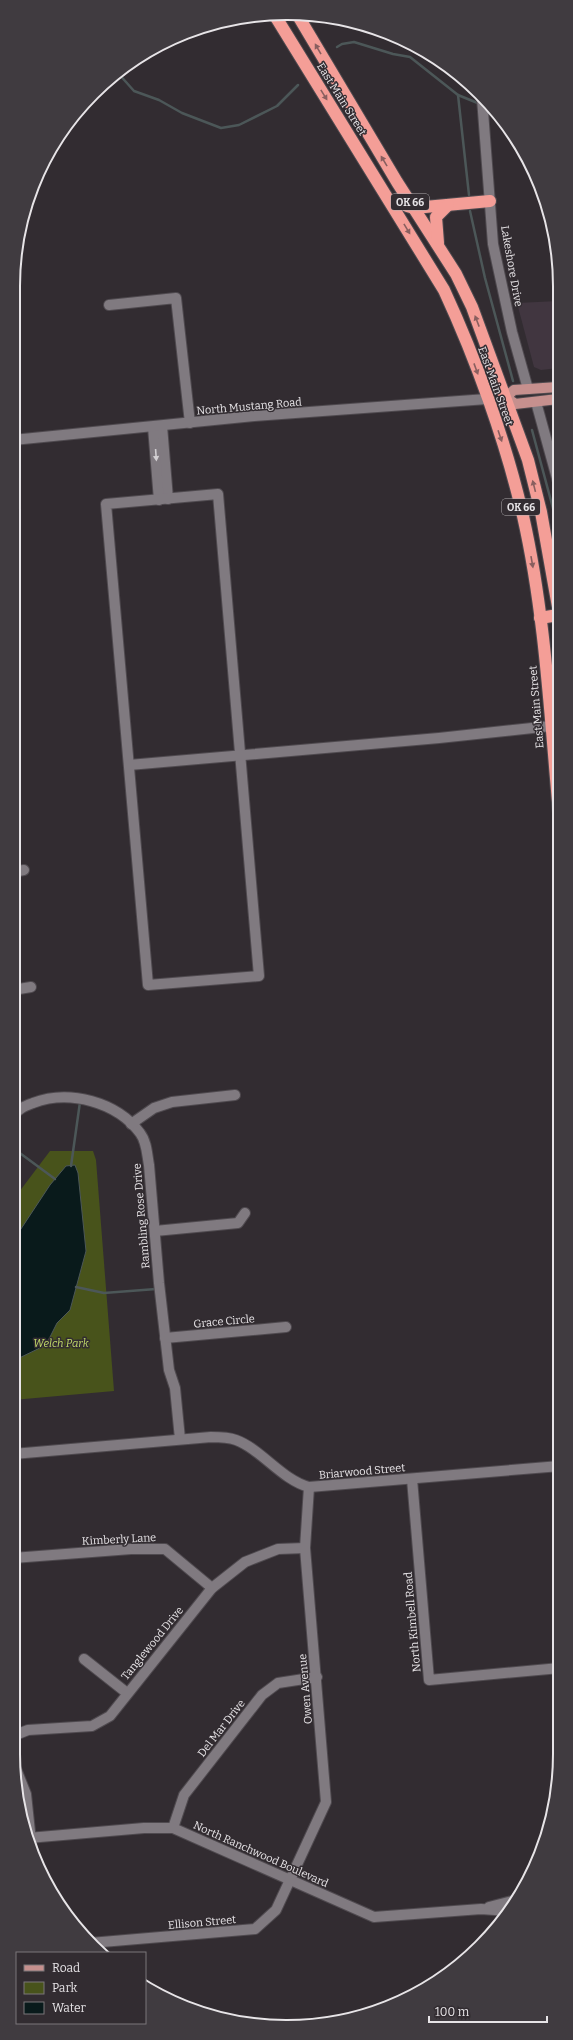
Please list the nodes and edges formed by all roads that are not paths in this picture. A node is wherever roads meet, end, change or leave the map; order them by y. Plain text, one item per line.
1 (278, 20) edge
2 (301, 21) edge
3 (483, 106) edge
4 (397, 182) junction
5 (382, 189) junction
6 (490, 201) junction
7 (448, 205) junction
8 (414, 208) junction
9 (439, 246) junction
10 (109, 305) dead end
11 (553, 387) edge
12 (528, 389) junction
13 (506, 397) junction
14 (487, 399) junction
15 (553, 400) edge
16 (536, 402) junction
17 (190, 423) junction
18 (158, 426) junction
19 (20, 439) edge
20 (553, 464) edge
21 (164, 499) junction
22 (553, 579) edge
23 (553, 616) edge
24 (540, 618) junction
25 (553, 712) edge
26 (553, 726) edge
27 (240, 756) junction
28 (129, 765) junction
29 (24, 870) dead end
30 (20, 871) edge
31 (31, 987) dead end
32 (20, 989) edge
33 (235, 1095) dead end
34 (20, 1107) edge
35 (131, 1124) junction
36 (245, 1213) dead end
37 (155, 1231) junction
38 (286, 1327) dead end
39 (165, 1338) junction
40 (180, 1440) junction
41 (20, 1453) edge
42 (553, 1467) edge
43 (412, 1479) junction
44 (309, 1487) junction
45 (305, 1548) junction
46 (20, 1557) edge
47 (212, 1588) junction
48 (84, 1659) dead end
49 (553, 1669) edge
50 (317, 1677) junction
51 (127, 1693) junction
52 (20, 1733) edge
53 (22, 1783) edge
54 (28, 1816) edge
55 (173, 1828) junction
56 (33, 1837) edge
57 (289, 1880) junction
58 (508, 1902) edge
59 (481, 1909) junction
60 (502, 1911) edge
61 (98, 1942) edge

1 -> 5 highway, East Main Street / OK 66
4 -> 2 highway, East Main Street / OK 66
3 - 6 street, Lakeshore Drive
4 - 7 highway
4 - 8 highway, East Main Street / OK 66
5 - 8 highway
5 -> 14 highway, East Main Street / OK 66
6 - 7 highway
6 - 12 street, Lakeshore Drive
7 - 8 highway
7 - 9 highway
8 - 9 highway, East Main Street / OK 66
13 -> 9 highway, East Main Street / OK 66
10 - 17 street
11 - 12 main road
12 - 13 main road
13 - 14 highway
13 - 16 main road
22 -> 13 highway, East Main Street / OK 66
14 - 17 street, North Mustang Road
14 -> 24 highway, East Main Street / OK 66
15 - 16 main road
16 - 20 street
17 - 18 street, North Mustang Road
18 - 19 street, North Mustang Road
18 - 21 street
21 - 27 street
21 - 28 street
23 - 24 highway
24 - 25 highway, East Main Street / OK 66
26 - 27 street
27 - 28 street
27 - 28 street
29 - 30 street
31 - 32 street
33 - 35 street
34 - 35 street, Rambling Rose Drive
35 - 37 street, Rambling Rose Drive
36 - 37 street
37 - 39 street, Rambling Rose Drive
38 - 39 street, Grace Circle
39 - 40 street, Rambling Rose Drive
40 - 41 street, Briarwood Street
40 - 44 street, Briarwood Street
42 - 43 street, Briarwood Street
43 - 44 street, Briarwood Street
43 - 49 street, North Kimbell Road
44 - 45 street, Owen Avenue
45 - 47 street, Tanglewood Drive
45 - 50 street, Owen Avenue
46 - 47 street, Kimberly Lane
47 - 51 street, Tanglewood Drive
48 - 51 street
50 - 55 street, Del Mar Drive
50 - 57 street, Owen Avenue
51 - 52 street, Tanglewood Drive
53 - 54 street
55 - 56 street, North Ranchwood Boulevard
55 - 57 street, North Ranchwood Boulevard
57 - 59 street, North Ranchwood Boulevard
57 - 61 street, Ellison Street
58 - 59 street, North Ranchwood Boulevard
59 - 60 street, North Ranchwood Boulevard

